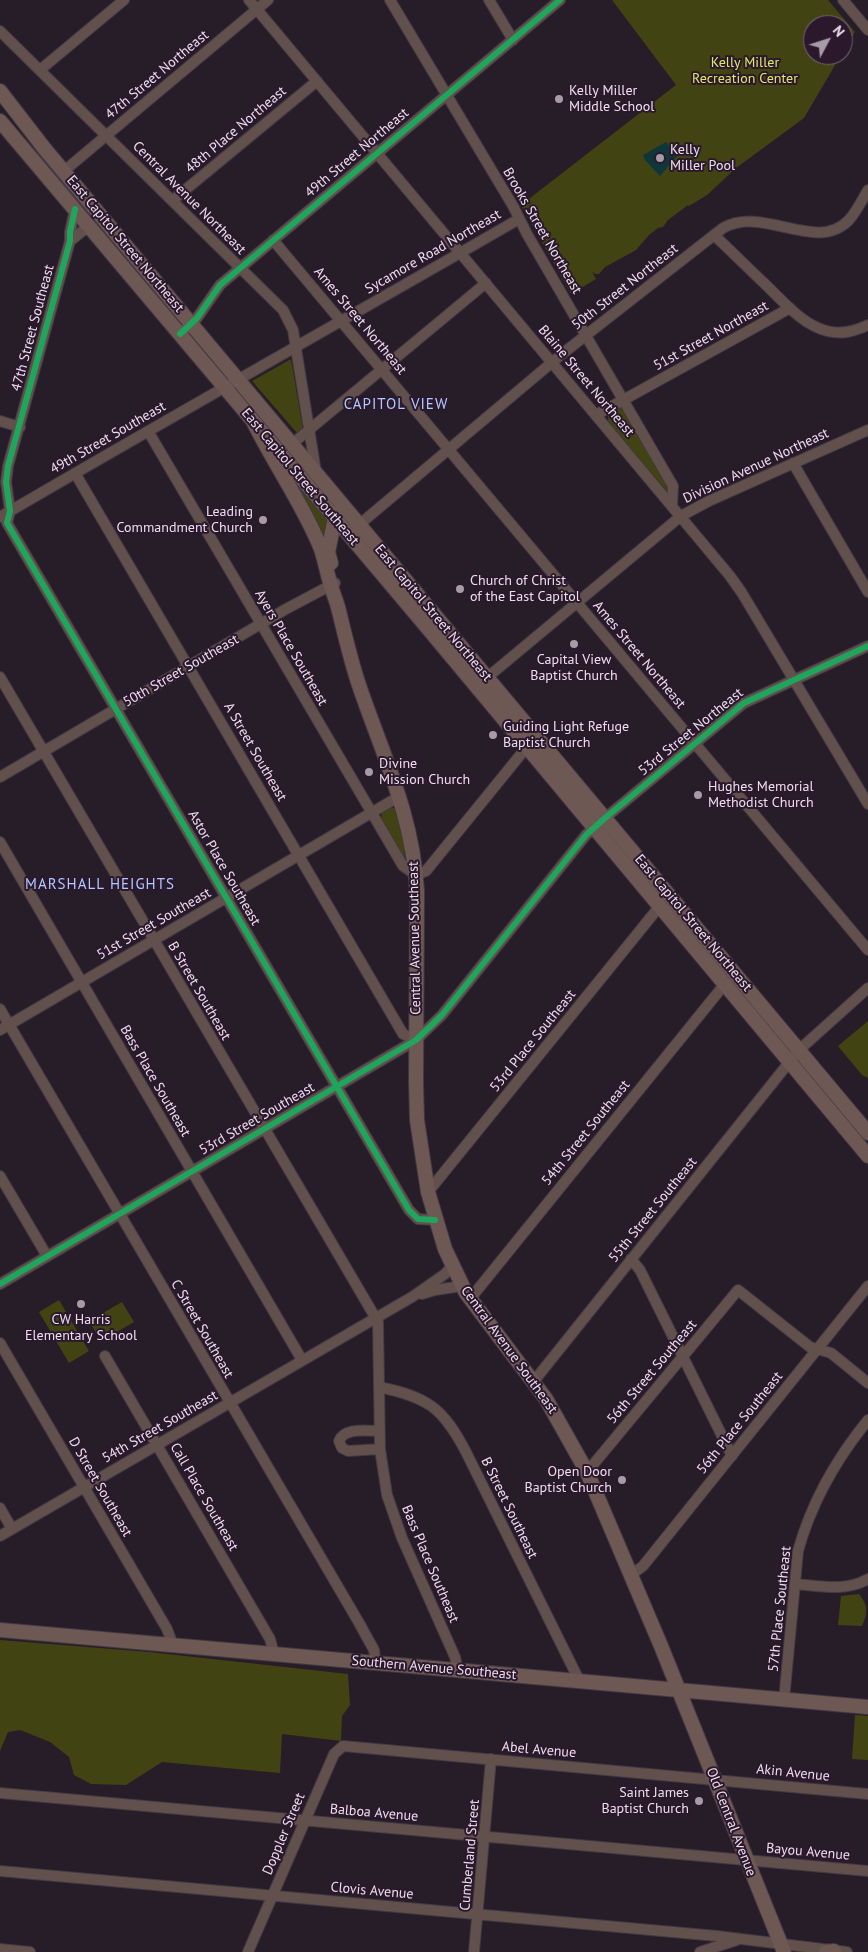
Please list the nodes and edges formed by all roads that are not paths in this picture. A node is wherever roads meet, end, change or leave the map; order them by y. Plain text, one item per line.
1 (124, 0) edge
2 (249, 0) edge
3 (268, 0) edge
4 (390, 0) edge
5 (489, 0) edge
6 (560, 0) edge
7 (843, 0) edge
8 (257, 9) junction
9 (0, 30) edge
10 (868, 30) edge
11 (513, 40) junction
12 (40, 70) junction
13 (317, 81) junction
14 (0, 90) edge
15 (447, 95) junction
16 (0, 121) edge
17 (106, 135) junction
18 (377, 153) junction
19 (64, 171) junction
20 (868, 190) edge
21 (173, 200) junction
22 (75, 209) junction
23 (519, 219) junction
24 (95, 232) junction
25 (714, 235) junction
26 (273, 240) junction
27 (70, 241) junction
28 (461, 253) junction
29 (240, 267) junction
30 (486, 283) junction
31 (790, 308) junction
32 (341, 320) junction
33 (191, 324) junction
34 (868, 325) edge
35 (180, 334) junction
36 (586, 335) junction
37 (296, 346) junction
38 (552, 362) junction
39 (382, 369) junction
40 (231, 383) junction
41 (624, 400) junction
42 (596, 415) junction
43 (0, 421) edge
44 (253, 422) junction
45 (20, 427) junction
46 (309, 428) junction
47 (868, 430) edge
48 (148, 431) junction
49 (292, 444) junction
50 (449, 449) junction
51 (793, 463) junction
52 (75, 473) junction
53 (316, 473) junction
54 (332, 492) junction
55 (672, 505) junction
56 (10, 511) junction
57 (681, 516) junction
58 (0, 517) edge
59 (335, 519) junction
60 (359, 525) junction
61 (347, 534) junction
62 (333, 579) junction
63 (868, 592) edge
64 (577, 603) junction
65 (261, 624) junction
66 (868, 646) edge
67 (189, 667) junction
68 (0, 677) edge
69 (487, 678) junction
70 (793, 679) junction
71 (475, 687) junction
72 (117, 709) junction
73 (694, 743) junction
74 (526, 748) junction
75 (43, 752) junction
76 (0, 777) edge
77 (400, 796) junction
78 (868, 804) edge
79 (372, 813) junction
80 (605, 818) junction
81 (594, 828) junction
82 (0, 842) edge
83 (299, 856) junction
84 (416, 875) junction
85 (227, 898) junction
86 (659, 907) junction
87 (154, 940) junction
88 (868, 950) edge
89 (82, 982) junction
90 (724, 985) junction
91 (868, 988) edge
92 (0, 1009) edge
93 (4, 1027) edge
94 (416, 1040) junction
95 (794, 1056) junction
96 (337, 1087) junction
97 (264, 1129) junction
98 (868, 1133) edge
99 (868, 1156) edge
100 (192, 1171) junction
101 (0, 1176) edge
102 (428, 1192) junction
103 (120, 1214) junction
104 (436, 1220) junction
105 (47, 1256) junction
106 (631, 1259) junction
107 (452, 1266) junction
108 (0, 1284) edge
109 (462, 1286) junction
110 (868, 1286) edge
111 (412, 1297) junction
112 (470, 1299) junction
113 (375, 1318) junction
114 (0, 1343) edge
115 (818, 1349) junction
116 (105, 1356) dead end
117 (682, 1356) junction
118 (302, 1360) junction
119 (534, 1381) junction
120 (868, 1383) edge
121 (379, 1387) junction
122 (229, 1402) junction
123 (868, 1420) edge
124 (379, 1431) junction
125 (158, 1444) junction
126 (380, 1449) junction
127 (732, 1456) junction
128 (586, 1472) junction
129 (84, 1487) junction
130 (0, 1508) edge
131 (12, 1529) junction
132 (0, 1536) edge
133 (631, 1575) junction
134 (868, 1579) edge
135 (795, 1584) junction
136 (0, 1630) edge
137 (173, 1645) junction
138 (274, 1654) junction
139 (376, 1664) junction
140 (458, 1670) junction
141 (579, 1680) junction
142 (679, 1691) junction
143 (784, 1700) junction
144 (868, 1707) edge
145 (362, 1747) joint
146 (491, 1759) junction
147 (715, 1779) junction
148 (0, 1793) edge
149 (868, 1794) edge
150 (304, 1820) junction
151 (485, 1836) junction
152 (746, 1860) junction
153 (0, 1871) edge
154 (868, 1871) edge
155 (273, 1896) junction
156 (479, 1915) junction
157 (740, 1939) junction
158 (782, 1948) edge
159 (0, 1949) edge
160 (30, 1952) edge
161 (248, 1952) edge
162 (474, 1952) edge
163 (700, 1952) edge
164 (836, 1952) edge

1 - 12 street
2 - 8 street, Blaine Street Northeast
3 - 8 street, 47th Street Northeast
4 - 15 street, Brooks Street Northeast
5 - 11 street
6 - 11 street, 49th Street Northeast
7 - 10 street
8 - 13 street, Blaine Street Northeast
8 - 17 street, 47th Street Northeast
9 - 12 street, Central Avenue Northeast
11 - 15 street, 49th Street Northeast
12 - 17 street, Central Avenue Northeast
13 - 18 street, Blaine Street Northeast
13 - 21 street, 48th Place Northeast
14 - 19 main road, East Capitol Street Northeast
15 - 18 street, 49th Street Northeast
15 - 23 street, Brooks Street Northeast
16 - 22 main road, East Capitol Street Southeast
17 - 19 street, 47th Street Northeast
17 - 21 street, Central Avenue Northeast
18 - 26 street, 49th Street Northeast
18 - 28 street, Blaine Street Northeast
19 - 33 main road, East Capitol Street Northeast
20 - 25 street, 50th Street Northeast
21 - 29 street, Central Avenue Northeast
22 - 24 main road, East Capitol Street Southeast
22 - 27 street, 47th Street Southeast
23 - 28 street, Sycamore Road Northeast
23 - 36 street, Brooks Street Northeast
24 - 27 street
24 - 35 main road, East Capitol Street Southeast
25 - 31 street
25 - 36 street, 50th Street Northeast
26 - 29 street, 49th Street Northeast
26 - 32 street, Ames Street Northeast
27 - 45 street, 47th Street Southeast
28 - 30 street, Blaine Street Northeast
28 - 32 street, Sycamore Road Northeast
29 - 33 street, 49th Street Northeast
29 - 37 street, Central Avenue Northeast
30 - 38 street, Blaine Street Northeast
30 - 39 street
31 - 34 street, 51st Street Northeast
31 - 41 street, 51st Street Northeast
32 - 37 street, Sycamore Road Northeast
32 - 39 street, Ames Street Northeast
33 - 35 street, 49th Street Northeast
33 - 40 main road, East Capitol Street Northeast
35 - 40 main road, East Capitol Street Southeast
36 - 38 street, 50th Street Northeast
36 - 41 street, Brooks Street Northeast
37 - 40 street, Sycamore Road Northeast
37 - 46 street, Central Avenue Northeast
38 - 42 street, Blaine Street Northeast
38 - 50 street, 50th Street Northeast
39 - 46 street
39 - 50 street, Ames Street Northeast
40 - 44 main road, East Capitol Street Southeast
40 - 48 street, 49th Street Southeast
40 - 49 main road, East Capitol Street Northeast
41 - 42 street, 51st Street Northeast
41 - 55 street, Brooks Street Northeast
42 - 55 street, Blaine Street Northeast
43 - 45 street
44 - 59 main road, East Capitol Street Southeast
44 - 62 main road, Central Avenue Southeast
45 - 56 street, 47th Street Southeast
46 - 49 street
46 - 53 street, Central Avenue Northeast
47 - 51 street, Division Avenue Northeast
48 - 52 street, 49th Street Southeast
48 - 65 street, Ayers Place Southeast
49 - 53 main road, East Capitol Street Northeast
50 - 60 street, 50th Street Northeast
50 - 64 street, Ames Street Northeast
51 - 57 street, Division Avenue Northeast
51 - 63 street
52 - 56 street, 49th Street Southeast
52 - 67 street, A Street Southeast
53 - 54 main road, East Capitol Street Northeast
54 - 59 main road
54 - 60 main road, East Capitol Street Northeast
55 - 57 street, Blaine Street Northeast
56 - 58 street, 49th Street Southeast
56 - 72 street, Astor Place Southeast
57 - 64 street, Division Avenue Northeast
57 - 70 street, Blaine Street Northeast
59 - 61 main road, East Capitol Street Southeast
59 - 62 main road
60 - 61 street, 50th Street Northeast
60 - 69 main road, East Capitol Street Northeast
61 - 62 main road
61 - 71 main road, East Capitol Street Southeast
62 - 65 street, 50th Street Southeast
62 - 77 main road, Central Avenue Southeast
64 - 69 street, Division Avenue Northeast
64 - 73 street, Ames Street Northeast
65 - 67 street, 50th Street Southeast
65 - 79 street, Ayers Place Southeast
66 - 70 street, 53rd Street Northeast
67 - 72 street, 50th Street Southeast
67 - 83 street, A Street Southeast
68 - 75 street, B Street Southeast
69 - 71 street, Division Avenue Northeast
69 - 80 main road, East Capitol Street Northeast
70 - 73 street, 53rd Street Northeast
70 - 78 street, Blaine Street Northeast
71 - 74 main road, East Capitol Street Southeast
72 - 75 street, 50th Street Southeast
72 - 85 street, Astor Place Southeast
73 - 80 street, 53rd Street Northeast
73 - 88 street, Ames Street Northeast
74 - 81 main road, East Capitol Street Southeast
74 - 84 street
75 - 76 street, 50th Street Southeast
75 - 87 street, B Street Southeast
77 - 79 street, 51st Street Southeast
77 - 84 main road, Central Avenue Southeast
79 - 83 street, 51st Street Southeast
79 - 84 street, Ayers Place Southeast
80 - 81 street, 53rd Street Northeast
80 - 95 main road, East Capitol Street Northeast
81 - 86 main road, East Capitol Street Southeast
81 - 94 street, 53rd Street Southeast
82 - 89 street, Bass Place Southeast
83 - 85 street, 51st Street Southeast
83 - 94 street, A Street Southeast
84 - 94 main road, Central Avenue Southeast
85 - 87 street, 51st Street Southeast
85 - 96 street, Astor Place Southeast
86 - 90 main road, East Capitol Street Southeast
86 - 102 street, 53rd Place Southeast
87 - 89 street, 51st Street Southeast
87 - 97 street, B Street Southeast
89 - 93 street, 51st Street Southeast
89 - 100 street, Bass Place Southeast
90 - 95 main road, East Capitol Street Southeast
90 - 112 street, 54th Street Southeast
91 - 95 street, 55th Street Southeast
92 - 93 street, C Street Southeast
93 - 103 street, C Street Southeast
94 - 96 street, 53rd Street Southeast
94 - 102 main road, Central Avenue Southeast
95 - 98 main road, East Capitol Street Northeast
95 - 99 main road, East Capitol Street Southeast
95 - 106 street, 55th Street Southeast
96 - 97 street, 53rd Street Southeast
96 - 104 street, Astor Place Southeast
97 - 100 street, 53rd Street Southeast
97 - 113 street, B Street Southeast
100 - 103 street, 53rd Street Southeast
100 - 118 street, Bass Place Southeast
101 - 105 street
102 - 104 main road, Central Avenue Southeast
103 - 105 street, 53rd Street Southeast
103 - 122 street, C Street Southeast
104 - 107 main road, Central Avenue Southeast
105 - 108 street, 53rd Street Southeast
106 - 117 street
106 - 119 street, 55th Street Southeast
107 - 109 main road, Central Avenue Southeast
107 - 111 street, 54th Street Southeast
109 - 111 street, 54th Street Southeast
109 - 112 main road, Central Avenue Southeast
110 - 115 street, 56th Place Southeast
111 - 113 street, 54th Street Southeast
112 - 119 main road, Central Avenue Southeast
113 - 118 street, 54th Street Southeast
113 - 121 street, Bass Place Southeast
114 - 129 street, D Street Southeast
115 - 117 street, 56th Street Southeast
115 - 120 street
115 - 127 street, 56th Place Southeast
116 - 125 street, Call Place Southeast
117 - 127 street
117 - 128 street, 56th Street Southeast
118 - 122 street, 54th Street Southeast
119 - 128 main road, Central Avenue Southeast
121 - 124 street, Bass Place Southeast
121 - 141 street, B Street Southeast
122 - 125 street, 54th Street Southeast
122 - 139 street, C Street Southeast
123 - 135 street, 57th Place Southeast
124 - 126 street, Bass Place Southeast
124 - 126 street
125 - 129 street, 54th Street Southeast
125 - 138 street, Call Place Southeast
126 - 140 street, Bass Place Southeast
127 - 133 street, 56th Place Southeast
128 - 133 main road, Central Avenue Southeast
129 - 131 street, 54th Street Southeast
129 - 137 street, D Street Southeast
130 - 131 street
131 - 132 street, 54th Street Southeast
133 - 142 main road, Central Avenue Southeast
134 - 135 street
135 - 143 street, 57th Place Southeast
136 - 137 main road, Southern Avenue Southeast
137 - 138 main road, Southern Avenue Southeast
138 - 139 main road, Southern Avenue Southeast
139 - 140 main road, Southern Avenue Southeast
140 - 141 main road, Southern Avenue Southeast
141 - 142 main road, Southern Avenue Southeast
142 - 143 main road, Southern Avenue Southeast
142 - 147 main road, Old Central Avenue
143 - 144 main road, Southern Avenue Southeast
145 - 146 street, Abel Avenue
145 - 150 street, Doppler Street
146 - 147 street, Abel Avenue
146 - 151 street, Cumberland Street
147 - 149 street, Akin Avenue
147 - 152 main road, Old Central Avenue
148 - 150 street, Balboa Avenue
150 - 151 street, Balboa Avenue
150 - 155 street, Doppler Street
151 - 152 street, Balboa Avenue
151 - 156 street, Cumberland Street
152 - 154 street, Bayou Avenue
152 - 158 main road, Old Central Avenue
153 - 155 street, Clovis Avenue
155 - 156 street, Clovis Avenue
155 - 161 street, Doppler Street
156 - 157 street, Clovis Avenue
156 - 162 street, Cumberland Street
157 - 158 street, Clovis Avenue
157 - 163 street
158 - 164 street, Clovis Avenue
159 - 160 street

